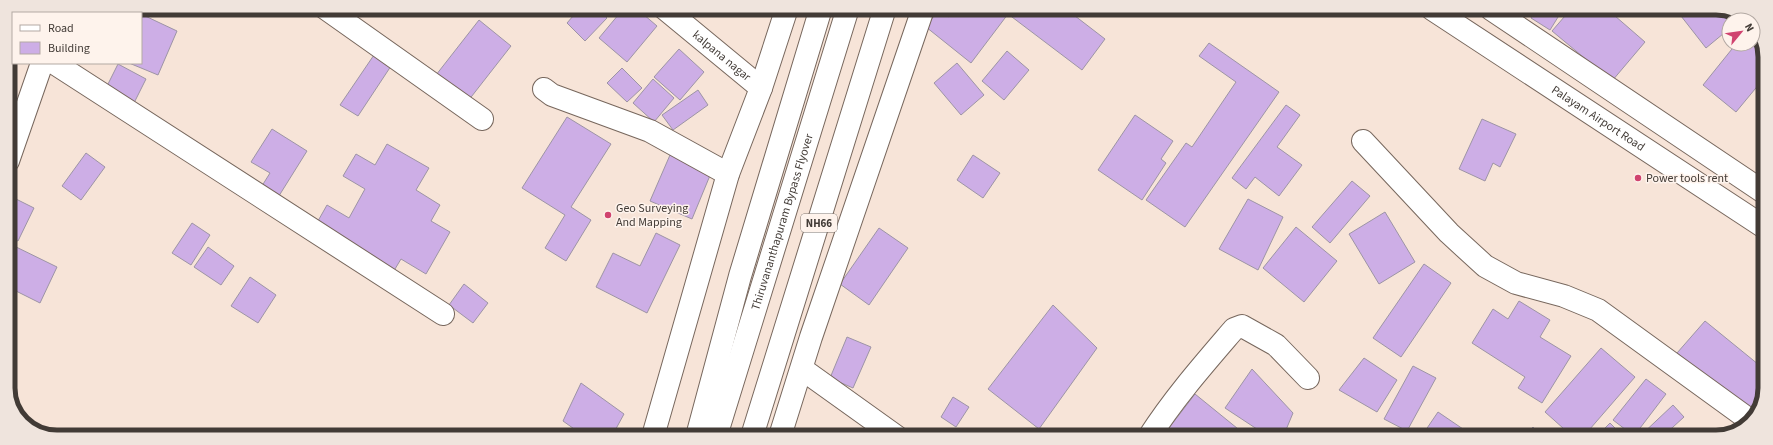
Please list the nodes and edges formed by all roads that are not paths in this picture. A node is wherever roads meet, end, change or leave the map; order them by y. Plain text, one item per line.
1 (335, 15) edge
2 (672, 15) edge
3 (785, 15) edge
4 (818, 15) edge
5 (846, 15) edge
6 (883, 15) edge
7 (921, 15) edge
8 (1441, 15) edge
9 (1500, 15) edge
10 (42, 64) edge
11 (56, 64) edge
12 (544, 88) dead end
13 (761, 88) junction
14 (482, 119) dead end
15 (15, 141) edge
16 (1363, 141) dead end
17 (728, 174) junction
18 (1758, 189) edge
19 (1758, 222) edge
20 (443, 314) dead end
21 (802, 369) junction
22 (1308, 378) dead end
23 (1746, 417) edge
24 (655, 430) edge
25 (699, 430) edge
26 (718, 430) edge
27 (754, 430) edge
28 (782, 430) edge
29 (888, 430) edge
30 (1153, 430) edge

1 - 14 main road
2 - 13 main road, kalpana nagar
3 - 13 main road
4 - 25 main road
5 - 26 main road, Thiruvananthapuram Bypass Flyover / NH66
6 - 27 main road, NH66
7 - 21 main road
8 - 19 main road, Palayam Airport Road
9 - 18 main road
10 - 15 main road
11 - 20 main road
12 - 17 main road
13 - 17 main road
16 - 23 main road
17 - 24 main road
21 - 28 main road
21 - 29 main road
22 - 30 main road

